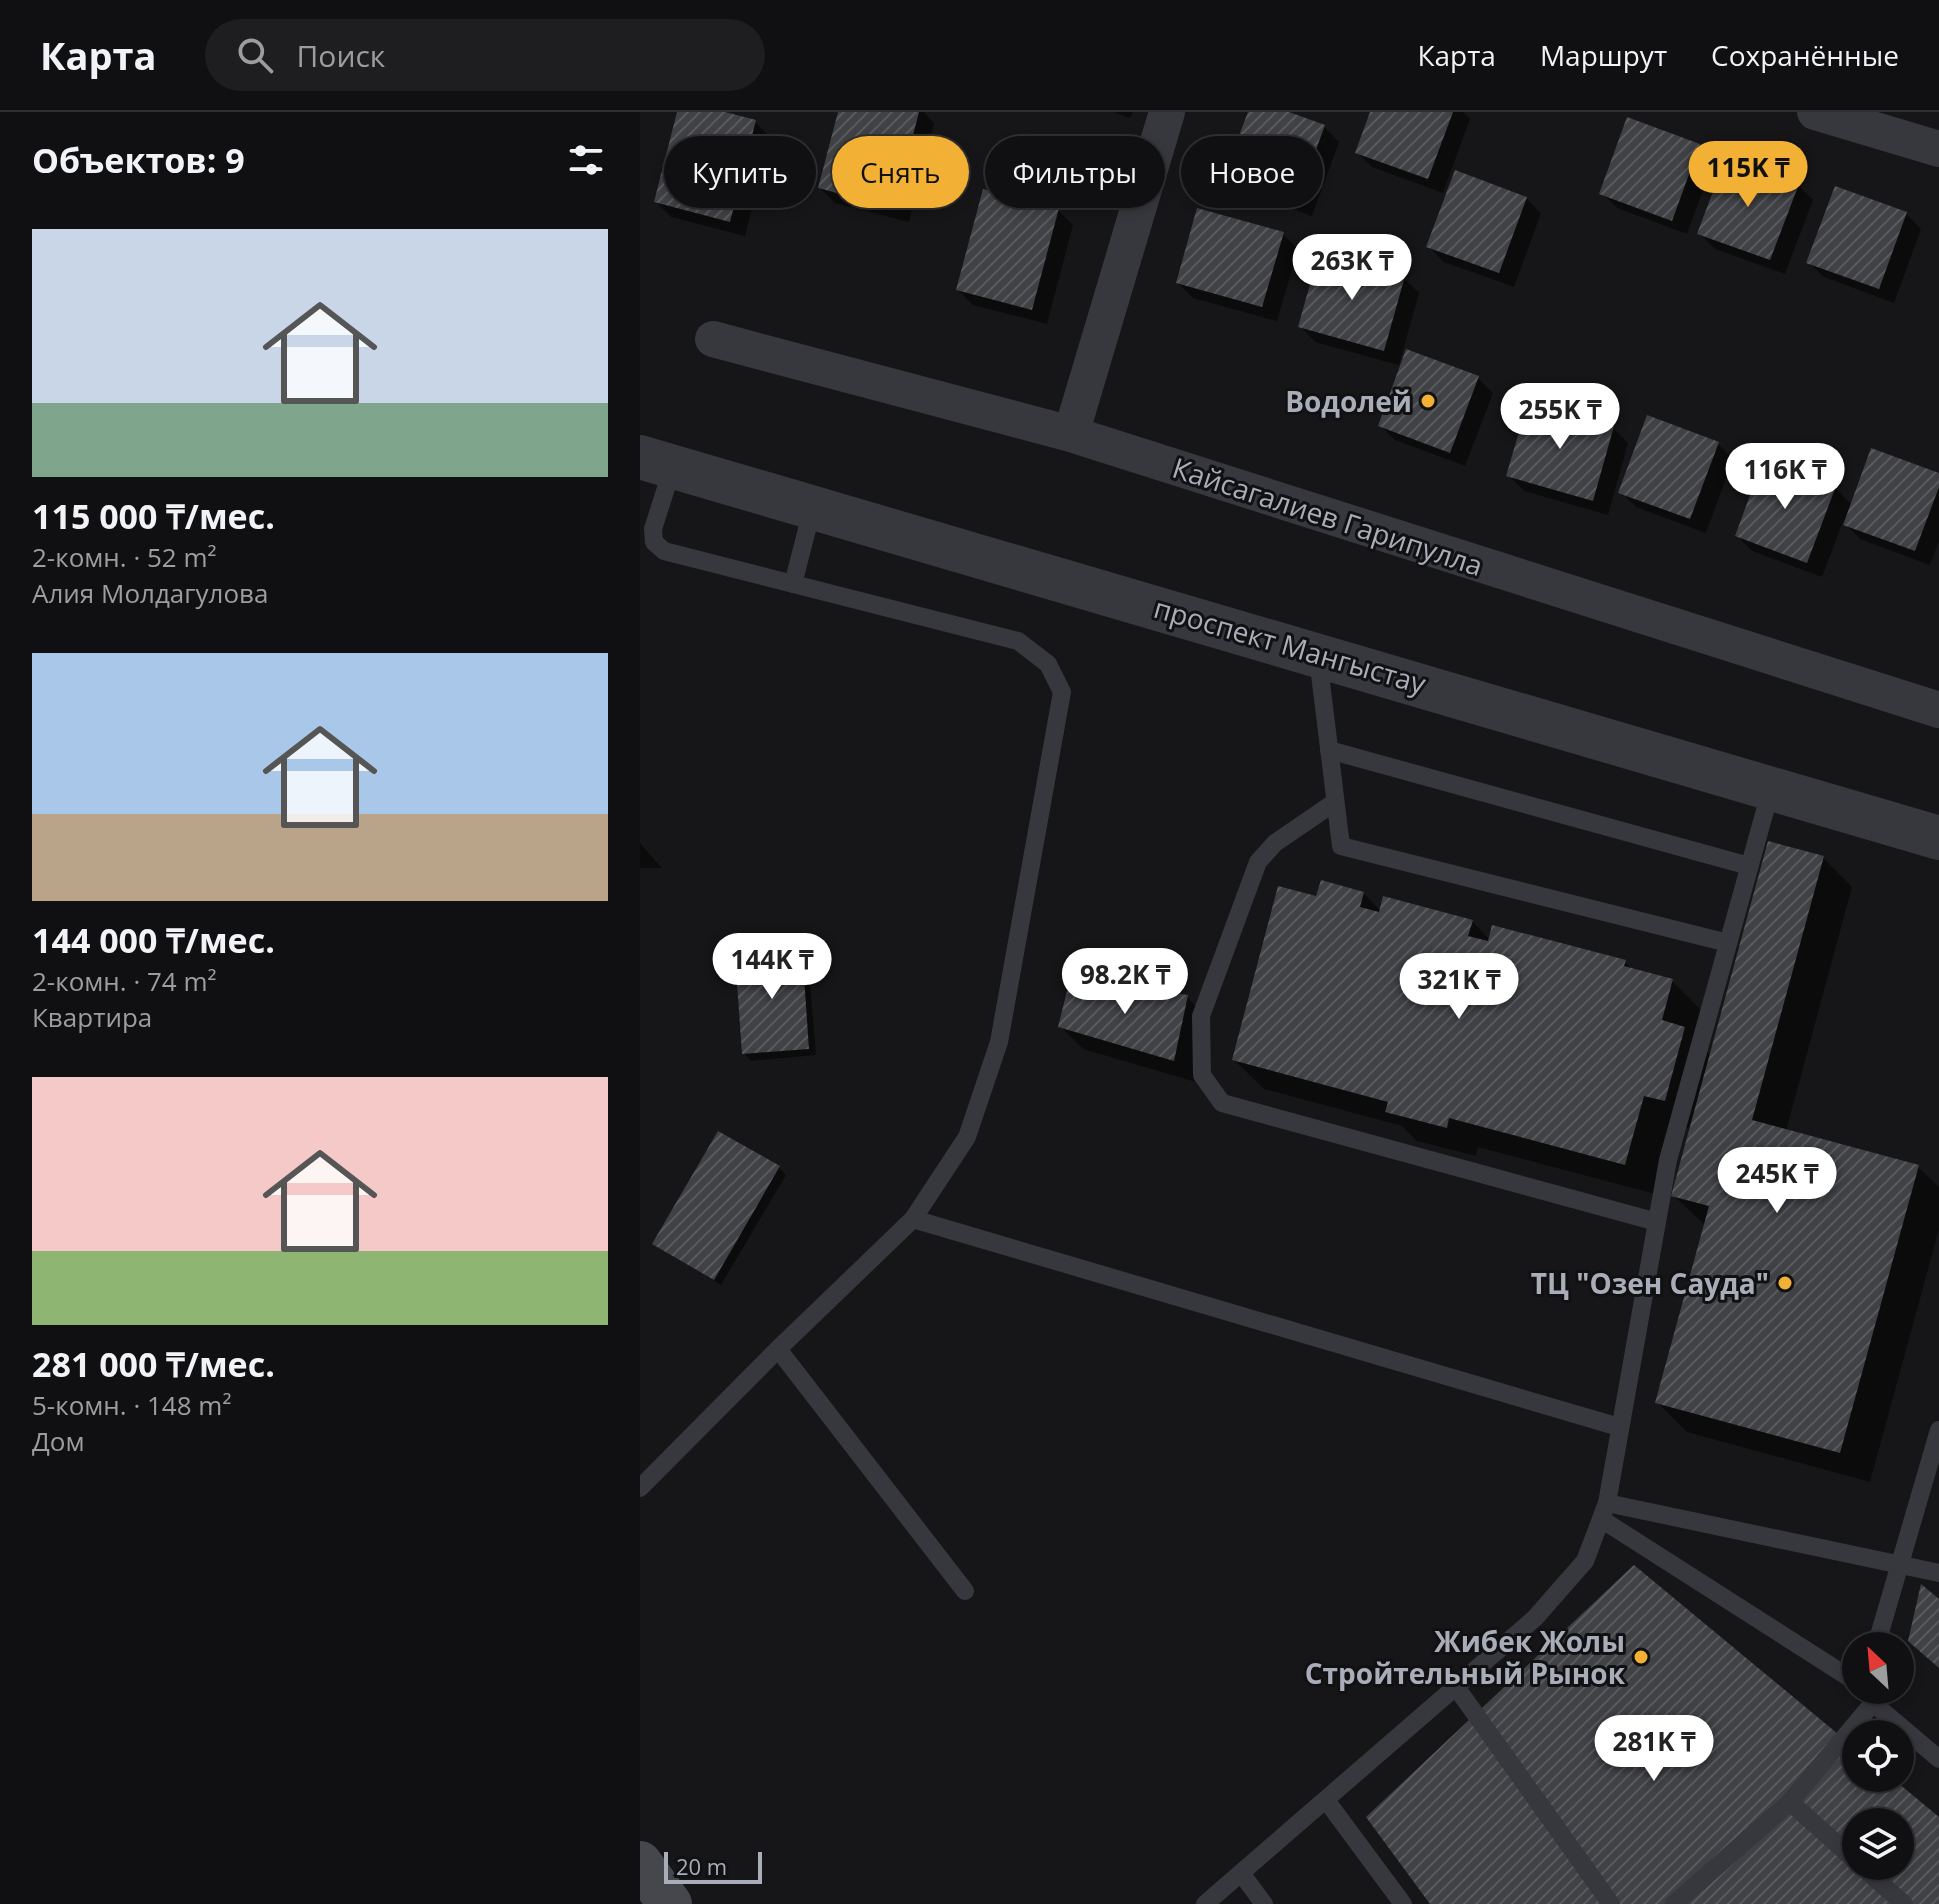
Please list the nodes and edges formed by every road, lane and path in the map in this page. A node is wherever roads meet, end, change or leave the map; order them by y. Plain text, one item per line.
1 (1167, 112) edge
2 (1815, 112) edge
3 (1939, 149) edge
4 (713, 339) dead end
5 (1071, 434) junction
6 (657, 461) edge
7 (813, 506) junction
8 (793, 584) junction
9 (1317, 653) junction
10 (1939, 710) edge
11 (1329, 750) junction
12 (1771, 789) junction
13 (1335, 802) junction
14 (1939, 838) edge
15 (1749, 866) junction
16 (1728, 943) junction
17 (913, 1219) junction
18 (1657, 1222) junction
19 (778, 1349) junction
20 (1619, 1427) junction
21 (1939, 1430) edge
22 (640, 1488) edge
23 (1604, 1511) junction
24 (1901, 1564) junction
25 (1939, 1573) edge
26 (965, 1591) dead end
27 (1880, 1632) edge
28 (1842, 1672) edge
29 (1456, 1687) junction
30 (1865, 1704) edge
31 (1878, 1704) edge
32 (1939, 1759) edge
33 (1326, 1800) junction
34 (1790, 1802) junction
35 (1842, 1848) edge
36 (640, 1863) edge
37 (1241, 1873) junction
38 (1874, 1880) edge
39 (1894, 1901) edge
40 (670, 1904) edge
41 (1205, 1904) edge
42 (1264, 1904) edge
43 (1403, 1904) edge
44 (1611, 1904) edge
45 (1674, 1904) edge

1 - 5 street
2 - 3 street
4 - 5 street, Кайсагалиев Гарипулла
5 - 10 street, Кайсагалиев Гарипулла
6 - 7 street, проспект Мангыстау
6 - 8 lane
7 - 8 lane
7 - 9 street, проспект Мангыстау
8 - 17 lane
9 - 11 lane
9 - 12 street, проспект Мангыстау
11 - 13 lane
11 - 15 lane
12 - 14 street, проспект Мангыстау
12 - 15 lane
13 - 16 lane
13 - 18 lane
15 - 16 lane
16 - 18 lane
17 - 19 lane
17 - 20 lane
18 - 20 lane
19 - 22 lane
19 - 26 lane
20 - 23 lane
21 - 24 lane
23 - 24 lane
23 - 28 lane
23 - 29 lane
24 - 25 lane
24 - 27 lane
29 - 33 lane
29 - 44 lane
30 - 34 lane
31 - 32 lane
33 - 37 lane
33 - 43 lane
34 - 35 lane
34 - 45 lane
36 - 40 main road
37 - 41 lane
37 - 42 lane
38 - 39 lane

